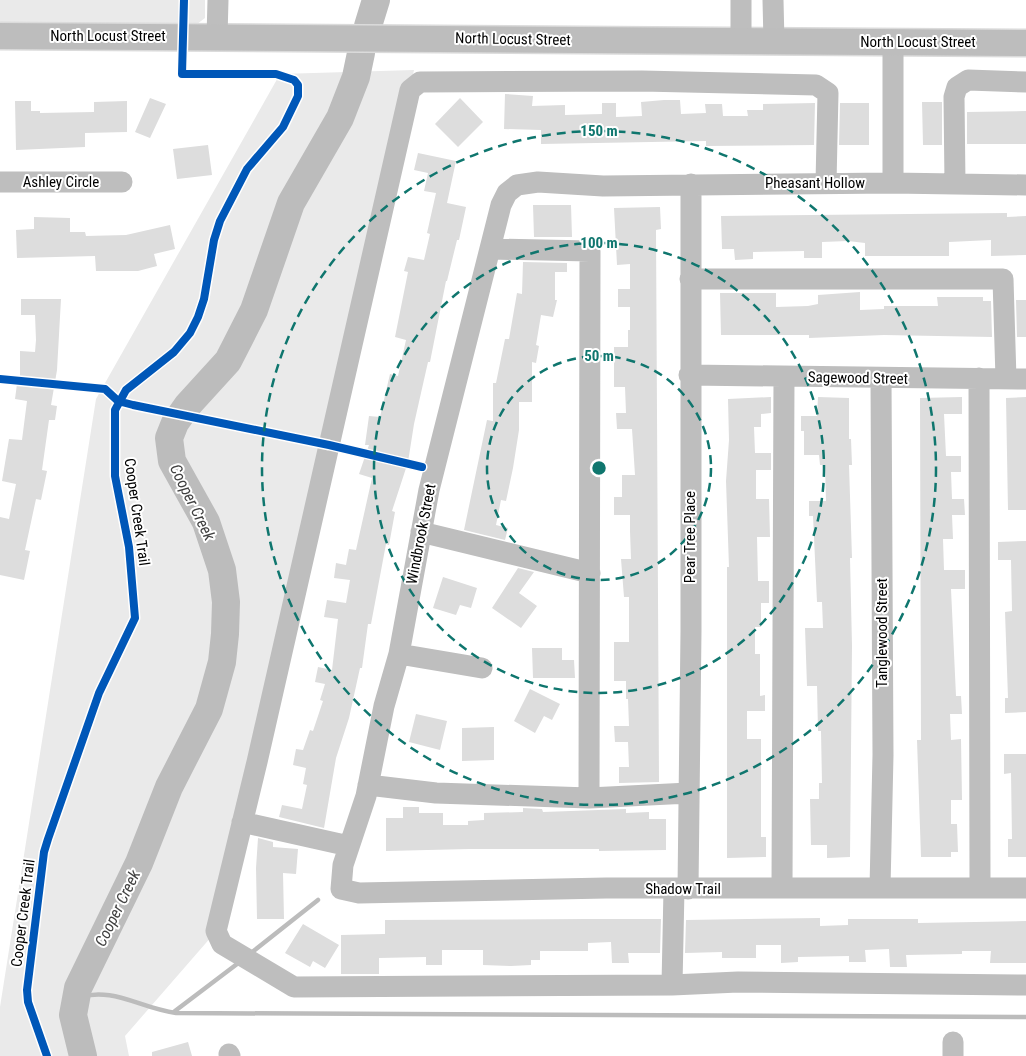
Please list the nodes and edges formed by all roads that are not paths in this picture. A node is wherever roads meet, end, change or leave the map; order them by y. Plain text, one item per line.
1 (218, 0) edge
2 (741, 0) edge
3 (774, 0) edge
4 (0, 36) edge
5 (217, 36) junction
6 (741, 42) junction
7 (774, 42) junction
8 (893, 42) junction
9 (1026, 43) edge
10 (1026, 82) edge
11 (0, 182) edge
12 (122, 182) dead end
13 (826, 183) junction
14 (893, 183) junction
15 (517, 184) joint
16 (691, 184) junction
17 (955, 184) junction
18 (1026, 185) edge
19 (491, 248) junction
20 (690, 279) junction
21 (689, 375) junction
22 (784, 377) junction
23 (881, 378) junction
24 (979, 378) junction
25 (1016, 379) edge
26 (421, 532) junction
27 (590, 573) junction
28 (399, 654) junction
29 (482, 668) dead end
30 (368, 786) junction
31 (689, 794) junction
32 (589, 798) junction
33 (242, 822) junction
34 (349, 846) junction
35 (782, 888) junction
36 (880, 888) junction
37 (980, 888) junction
38 (1026, 888) edge
39 (341, 889) joint
40 (681, 889) junction
41 (672, 985) junction
42 (1026, 985) edge

1 - 5 street
2 - 6 street
3 - 7 street
4 - 5 main road, North Locust Street
5 - 6 main road, North Locust Street
6 - 7 main road, North Locust Street
7 - 8 main road, North Locust Street
8 - 9 main road, North Locust Street
8 - 14 street
10 - 17 street
11 - 12 street, Ashley Circle
13 - 14 street, Pheasant Hollow
13 - 16 street, Pheasant Hollow
13 - 33 street
14 - 17 street, Pheasant Hollow
15 - 16 street, Pheasant Hollow
15 - 19 street, Windbrook Street
16 - 20 street, Pear Tree Place
17 - 18 street, Pheasant Hollow
19 - 26 street, Windbrook Street
19 - 27 street
20 - 21 street, Pear Tree Place
20 - 25 street
21 - 22 street, Sagewood Street
21 - 31 street, Pear Tree Place
22 - 23 street, Sagewood Street
22 - 35 street
23 - 24 street, Sagewood Street
23 - 36 street, Tanglewood Street
24 - 25 street, Sagewood Street
24 - 37 street
26 - 27 street
26 - 28 street, Windbrook Street
27 - 32 street
28 - 29 street
28 - 30 street, Windbrook Street
30 - 32 street
30 - 34 street, Windbrook Street
31 - 32 street
31 - 40 street, Pear Tree Place
33 - 34 street
33 - 41 street
34 - 39 street, Windbrook Street
35 - 36 street, Shadow Trail
35 - 40 street, Shadow Trail
36 - 37 street, Shadow Trail
37 - 38 street, Shadow Trail
39 - 40 street, Shadow Trail
40 - 41 street, Pear Tree Place
41 - 42 street

